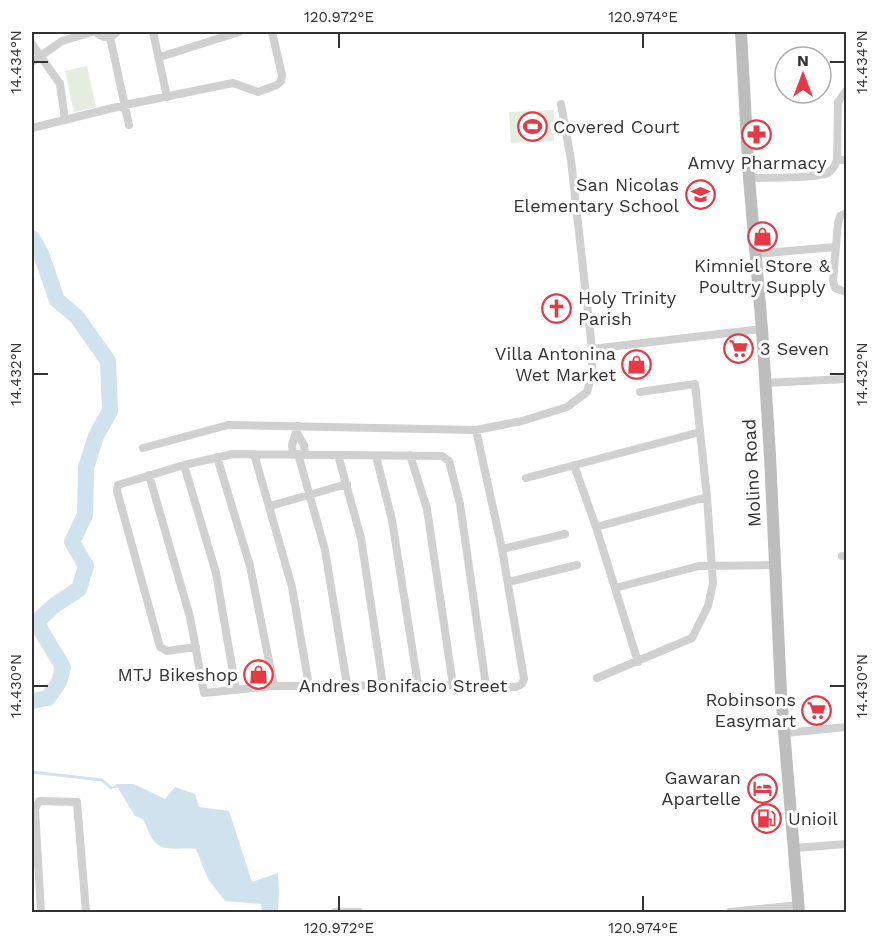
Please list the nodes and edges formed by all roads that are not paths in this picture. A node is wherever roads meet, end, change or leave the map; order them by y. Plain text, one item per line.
1 (94, 32) edge
2 (153, 32) edge
3 (239, 32) edge
4 (272, 32) edge
5 (741, 32) edge
6 (113, 34) edge
7 (32, 44) edge
8 (40, 56) junction
9 (160, 57) junction
10 (32, 62) edge
11 (846, 92) edge
12 (167, 97) junction
13 (842, 102) edge
14 (561, 104) dead end
15 (125, 105) junction
16 (65, 120) junction
17 (129, 126) dead end
18 (32, 128) edge
19 (842, 160) edge
20 (749, 178) junction
21 (846, 213) edge
22 (835, 247) junction
23 (755, 254) junction
24 (846, 292) edge
25 (762, 329) junction
26 (592, 349) junction
27 (846, 380) edge
28 (765, 383) junction
29 (640, 392) dead end
30 (298, 429) junction
31 (477, 430) junction
32 (700, 432) junction
33 (143, 448) dead end
34 (254, 454) junction
35 (299, 454) junction
36 (338, 455) junction
37 (410, 455) junction
38 (376, 456) junction
39 (217, 457) junction
40 (184, 465) junction
41 (574, 465) junction
42 (149, 475) junction
43 (526, 478) dead end
44 (347, 484) junction
45 (310, 494) junction
46 (707, 497) junction
47 (270, 506) junction
48 (596, 527) junction
49 (565, 534) dead end
50 (502, 549) junction
51 (577, 565) dead end
52 (774, 565) junction
53 (712, 566) junction
54 (508, 582) junction
55 (615, 588) junction
56 (196, 647) junction
57 (638, 662) junction
58 (597, 678) dead end
59 (347, 685) junction
60 (383, 685) junction
61 (418, 685) junction
62 (453, 685) junction
63 (274, 686) junction
64 (309, 686) junction
65 (486, 686) junction
66 (236, 690) junction
67 (846, 727) edge
68 (785, 733) junction
69 (846, 844) edge
70 (795, 848) junction
71 (35, 879) edge
72 (799, 909) edge
73 (41, 912) edge
74 (86, 912) edge
75 (335, 912) edge
76 (359, 912) edge
77 (730, 912) edge

1 - 6 street
1 - 8 street
2 - 9 street
3 - 9 street
4 - 12 street
5 - 20 main road, Molino Road
6 - 15 street
7 - 8 street
8 - 10 street
8 - 16 street
9 - 12 street
11 - 13 street
12 - 15 street
13 - 19 street
14 - 26 street
15 - 16 street
15 - 17 street
16 - 18 street
19 - 20 street
20 - 23 main road, Molino Road
21 - 22 street
22 - 23 street
22 - 24 street
23 - 25 main road, Molino Road
25 - 26 street
25 - 28 main road, Molino Road
26 - 31 street
27 - 28 street
28 - 52 main road, Molino Road
29 - 32 street
30 - 31 street
30 - 33 street
30 - 35 street
31 - 50 street, Andres Bonifacio Street
32 - 41 street
32 - 46 street
34 - 35 street
34 - 39 street
34 - 47 street
35 - 36 street
35 - 45 street
36 - 38 street
36 - 44 street
37 - 38 street
37 - 62 street
37 - 65 street
38 - 61 street
39 - 40 street
39 - 63 street
40 - 42 street
40 - 66 street
41 - 43 street
41 - 48 street
42 - 56 street
42 - 56 street
44 - 45 street
44 - 60 street
45 - 47 street
45 - 59 street
46 - 48 street
46 - 53 street
47 - 64 street
48 - 55 street
49 - 50 street
50 - 54 street, Andres Bonifacio Street
51 - 54 street
52 - 53 street
52 - 68 main road, Molino Road
53 - 55 street
53 - 57 street
54 - 65 street, Andres Bonifacio Street
55 - 57 street
56 - 66 street, Andres Bonifacio Street
57 - 58 street
59 - 60 street, Andres Bonifacio Street
59 - 64 street, Andres Bonifacio Street
60 - 61 street, Andres Bonifacio Street
61 - 62 street, Andres Bonifacio Street
62 - 65 street, Andres Bonifacio Street
63 - 64 street, Andres Bonifacio Street
63 - 66 street, Andres Bonifacio Street
67 - 68 street
68 - 70 main road, Molino Road
69 - 70 street
70 - 72 main road, Molino Road
71 - 73 street
71 - 74 street
72 - 77 street
75 - 76 street

